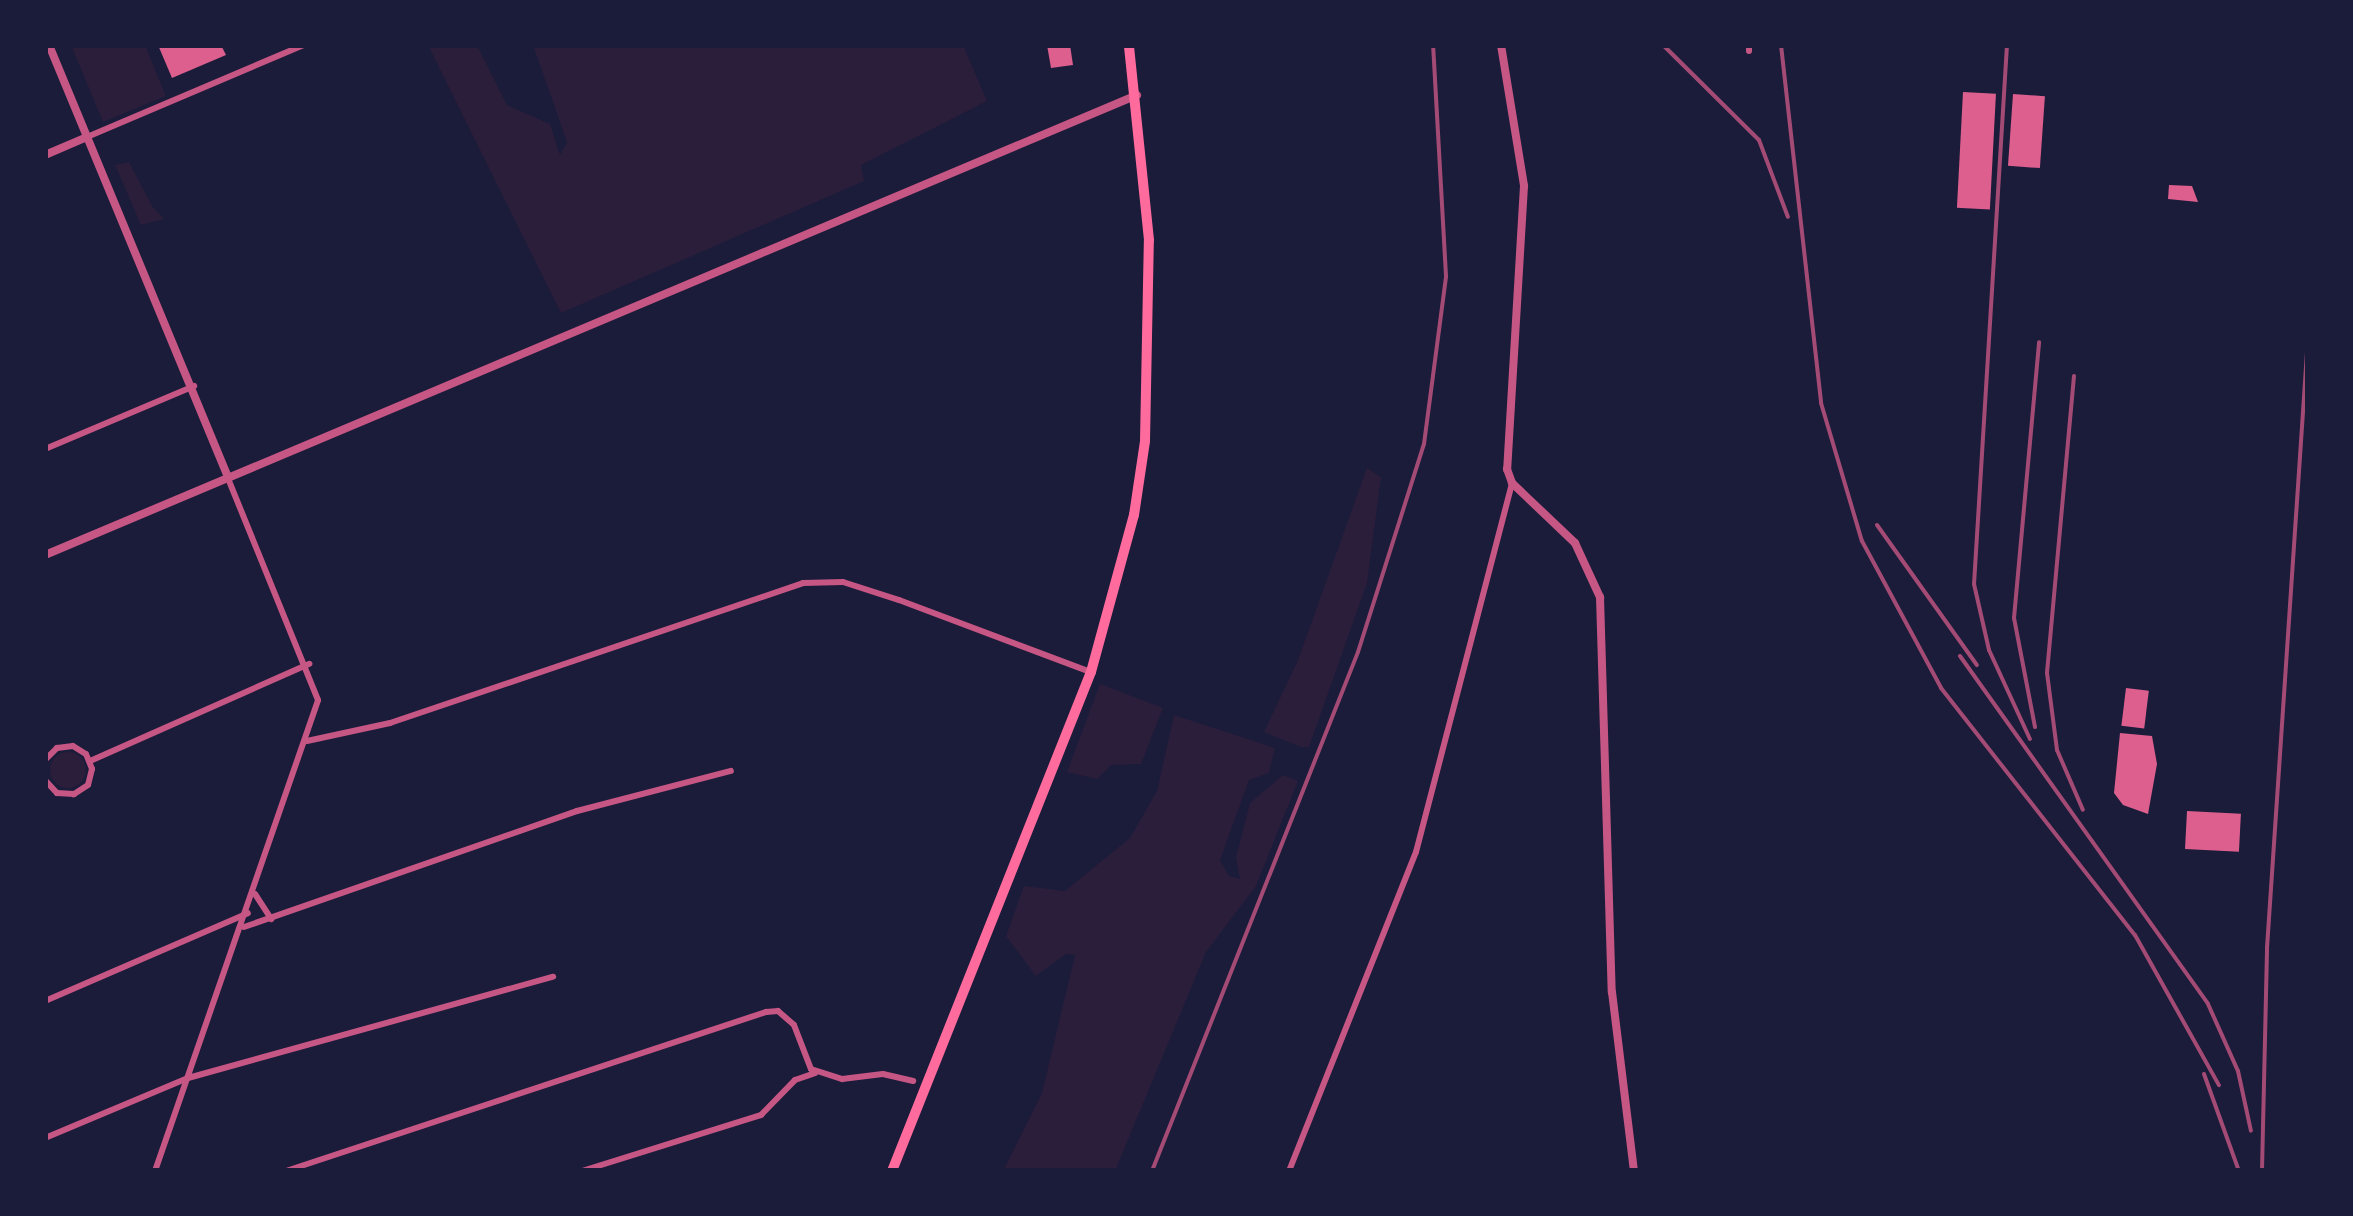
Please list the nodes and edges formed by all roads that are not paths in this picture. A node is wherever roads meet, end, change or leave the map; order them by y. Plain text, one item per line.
1 (49, 45) edge
2 (304, 45) edge
3 (1129, 45) edge
4 (1501, 45) edge
5 (1137, 95) junction
6 (87, 137) junction
7 (45, 155) edge
8 (194, 386) junction
9 (45, 449) edge
10 (228, 478) junction
11 (1512, 483) junction
12 (45, 555) edge
13 (308, 664) junction
14 (1091, 672) junction
15 (307, 741) junction
16 (45, 760) edge
17 (90, 761) junction
18 (731, 771) dead end
19 (45, 781) edge
20 (255, 893) junction
21 (248, 913) junction
22 (271, 919) junction
23 (243, 928) junction
24 (553, 977) dead end
25 (45, 1001) edge
26 (817, 1072) junction
27 (188, 1078) junction
28 (913, 1081) dead end
29 (45, 1138) edge
30 (155, 1171) edge
31 (286, 1171) edge
32 (582, 1171) edge
33 (892, 1171) edge
34 (1289, 1171) edge
35 (1634, 1171) edge

1 - 6 street
2 - 6 street
3 - 5 main road
4 - 11 street
5 - 10 street
5 - 14 main road
6 - 7 street
6 - 8 street
8 - 9 street
8 - 10 street
10 - 12 street
10 - 13 street
11 - 34 street
11 - 35 street
13 - 15 street
13 - 17 street
14 - 15 street
14 - 33 main road
15 - 20 street
16 - 17 street
17 - 19 street
18 - 22 street
20 - 21 street
20 - 22 street
21 - 23 street
21 - 25 street
22 - 23 street
23 - 27 street
24 - 27 street
26 - 28 street
26 - 31 street
26 - 32 street
27 - 29 street
27 - 30 street

